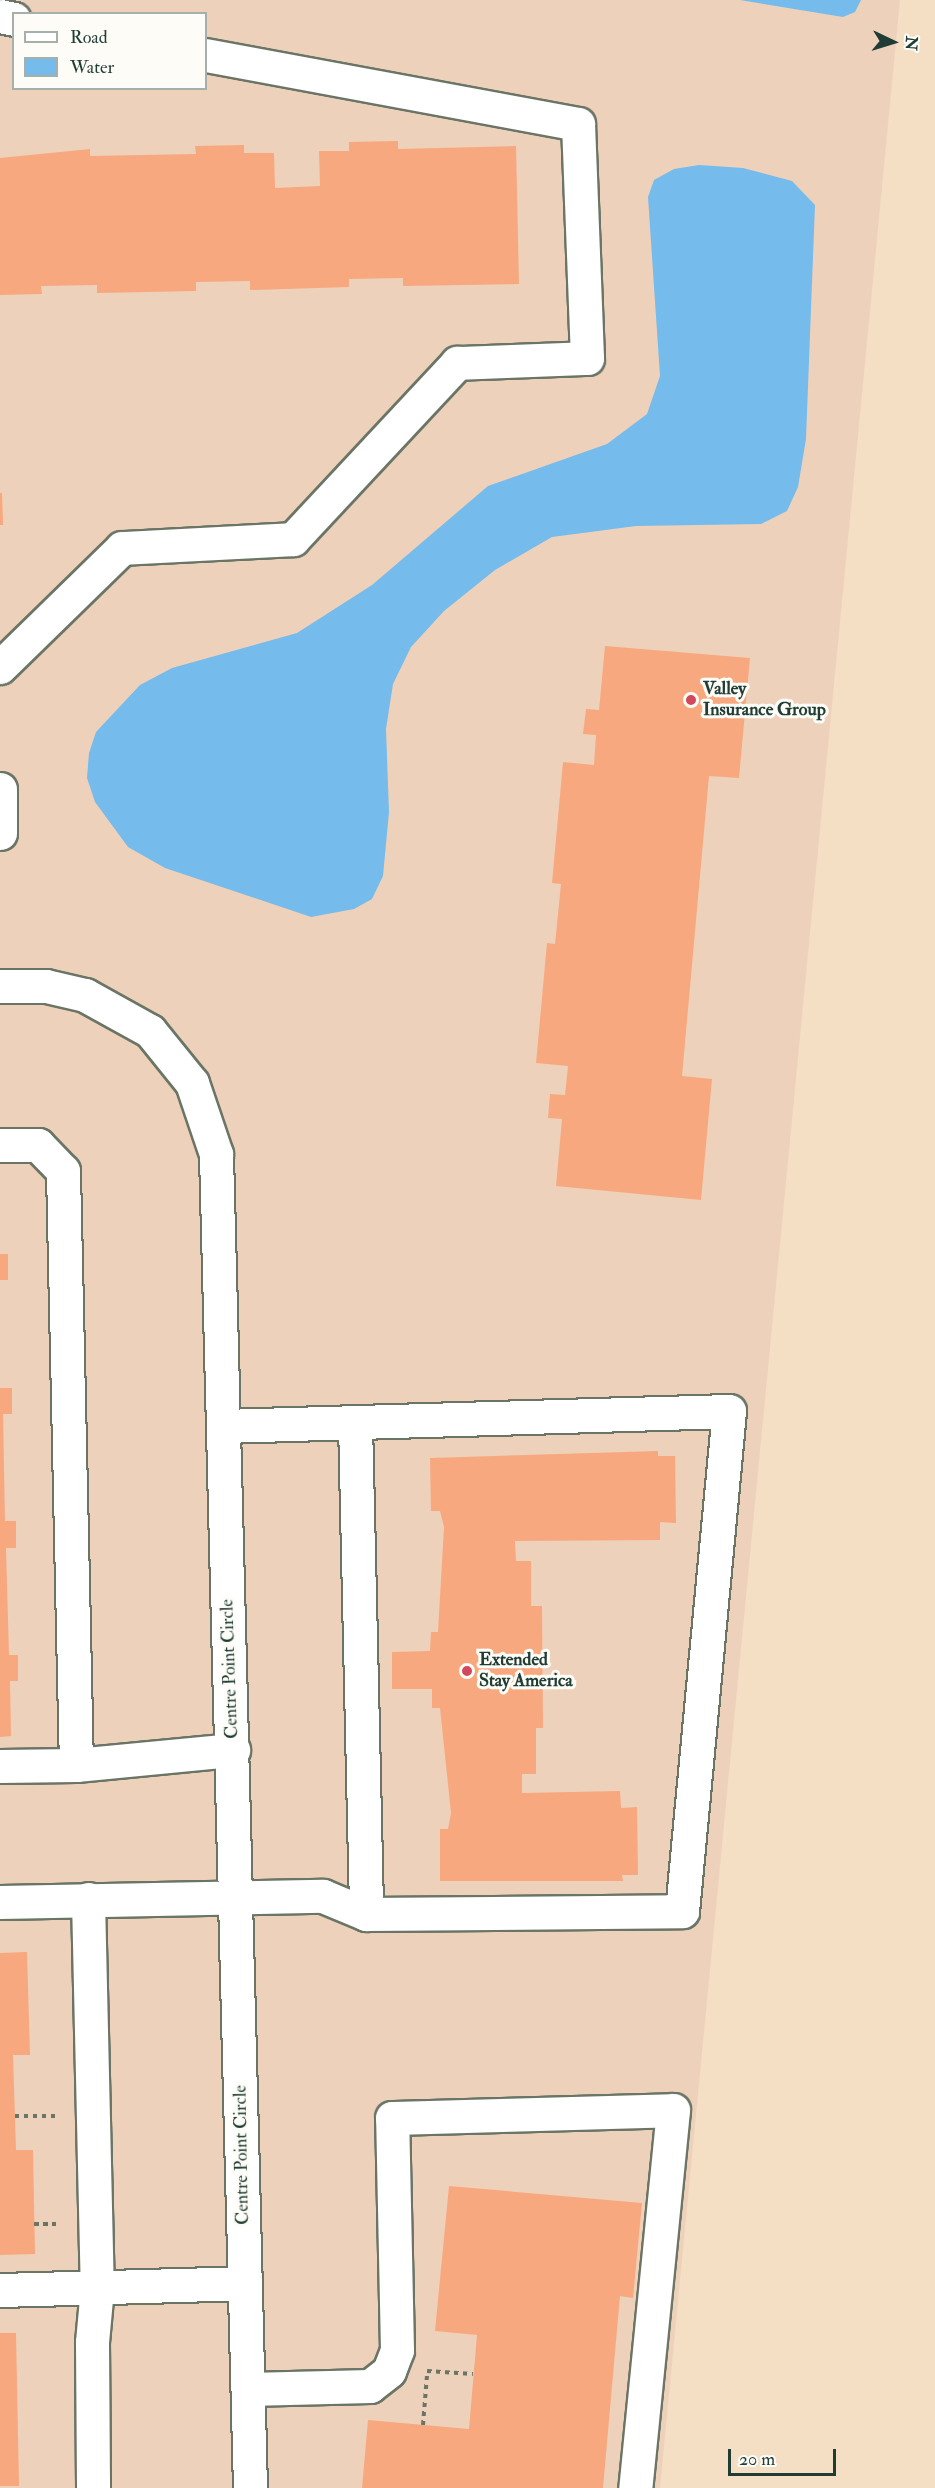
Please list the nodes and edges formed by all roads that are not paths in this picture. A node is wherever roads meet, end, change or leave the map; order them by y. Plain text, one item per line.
1 (207, 55) edge
2 (0, 667) edge
3 (0, 789) edge
4 (0, 833) edge
5 (0, 986) edge
6 (0, 1145) edge
7 (355, 1422) junction
8 (224, 1426) junction
9 (233, 1750) junction
10 (76, 1765) junction
11 (0, 1766) edge
12 (236, 1898) junction
13 (88, 1899) junction
14 (0, 1902) edge
15 (366, 1914) junction
16 (245, 2283) junction
17 (97, 2288) junction
18 (0, 2290) edge
19 (248, 2389) junction
20 (93, 2488) edge
21 (250, 2488) edge
22 (635, 2488) edge

1 - 2 street
3 - 4 street
5 - 8 street, Centre Point Circle
6 - 10 street
7 - 8 street
7 - 15 street
7 - 15 street
8 - 9 street, Centre Point Circle
9 - 10 street
9 - 12 street, Centre Point Circle
10 - 11 street
12 - 13 street
12 - 15 street
12 - 16 street, Centre Point Circle
13 - 14 street
13 - 17 street
16 - 17 street
16 - 19 street, Centre Point Circle
17 - 18 street
17 - 20 street
19 - 21 street, Centre Point Circle
19 - 22 street

